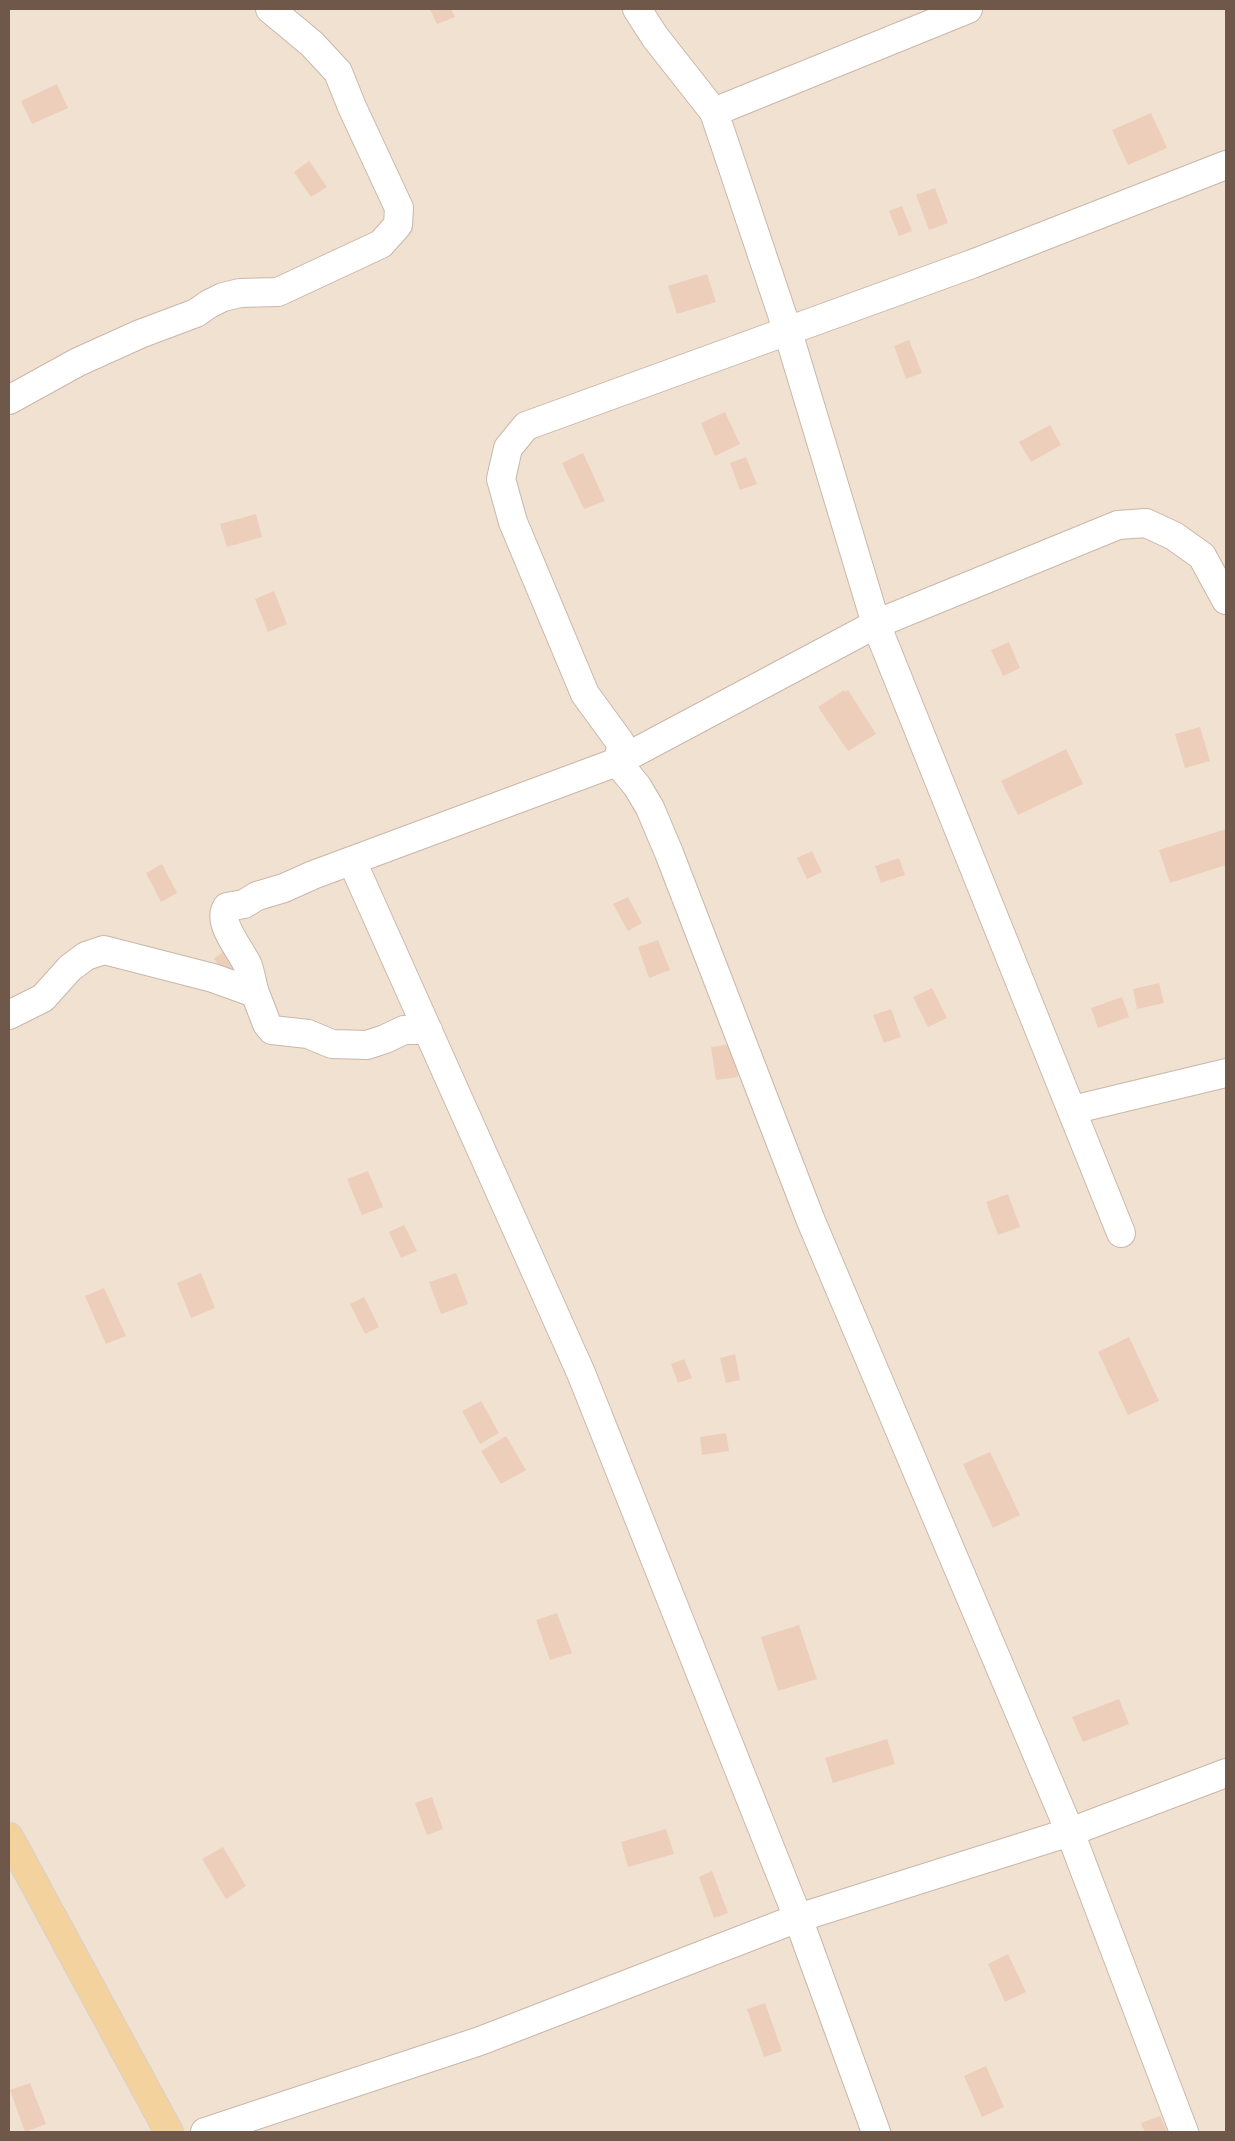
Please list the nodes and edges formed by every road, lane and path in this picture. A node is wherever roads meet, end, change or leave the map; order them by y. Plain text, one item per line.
1 (270, 9) edge
2 (637, 9) edge
3 (968, 9) edge
4 (714, 112) junction
5 (1226, 165) edge
6 (788, 332) junction
7 (9, 400) edge
8 (1226, 600) edge
9 (876, 624) junction
10 (617, 762) junction
11 (352, 861) junction
12 (254, 993) junction
13 (9, 1015) edge
14 (428, 1030) junction
15 (1226, 1073) edge
16 (1072, 1110) junction
17 (1121, 1233) dead end
18 (1226, 1773) edge
19 (1070, 1832) junction
20 (9, 1837) edge
21 (798, 1918) junction
22 (169, 2132) edge
23 (204, 2132) edge
24 (876, 2132) edge
25 (1184, 2132) edge

1 - 7 street
2 - 4 street
3 - 4 street
4 - 6 street
5 - 6 street
6 - 9 street
6 - 10 street
8 - 9 street
9 - 10 street
9 - 16 street
10 - 11 street
10 - 19 street
11 - 12 street
11 - 14 street
12 - 13 street
12 - 14 street
14 - 21 street
15 - 16 street
16 - 17 street
18 - 19 street
19 - 21 street
19 - 25 street
20 - 22 main road
21 - 23 street
21 - 24 street

